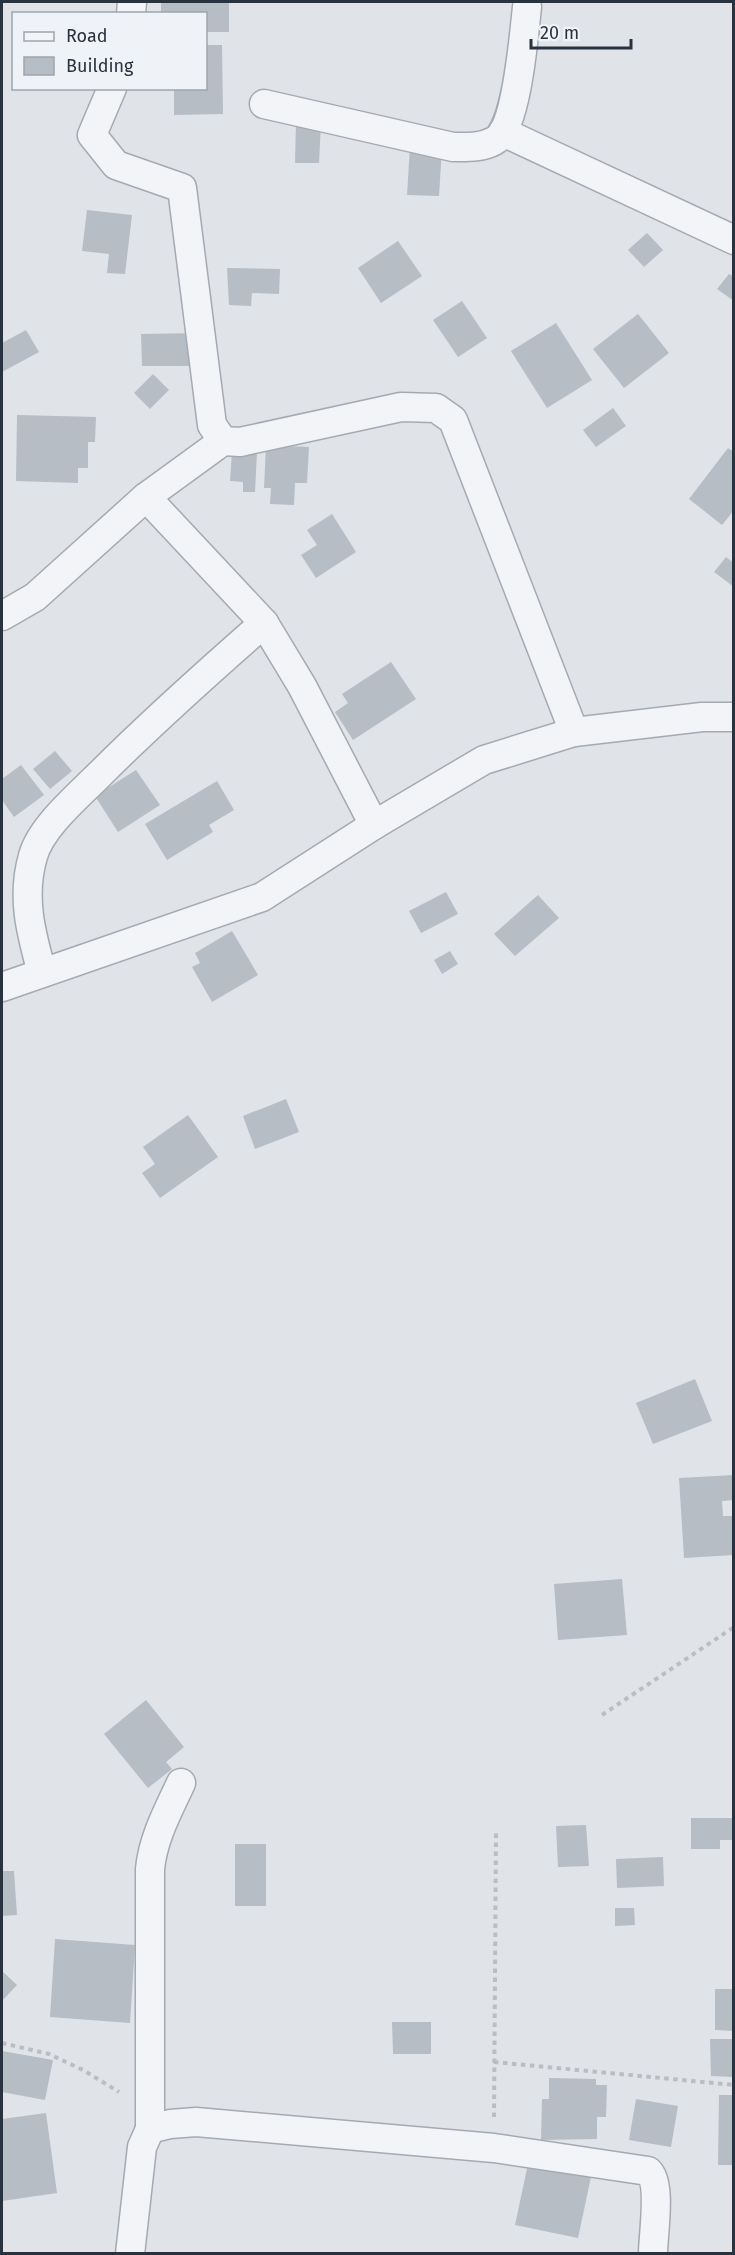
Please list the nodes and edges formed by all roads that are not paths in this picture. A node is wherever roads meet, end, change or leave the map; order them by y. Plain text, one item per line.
1 (527, 7) dead end
2 (111, 90) edge
3 (264, 104) dead end
4 (503, 132) junction
5 (734, 240) edge
6 (223, 441) junction
7 (147, 496) junction
8 (2, 616) edge
9 (264, 622) junction
10 (734, 717) edge
11 (574, 732) junction
12 (374, 825) junction
13 (42, 973) junction
14 (2, 987) edge
15 (181, 1783) dead end
16 (150, 2120) junction
17 (130, 2253) edge
18 (652, 2253) edge

1 - 4 street
2 - 6 street
3 - 4 street
4 - 5 street
6 - 7 street
6 - 11 street
7 - 8 street
7 - 9 street
9 - 12 street
9 - 13 street
10 - 11 street
11 - 12 street
12 - 13 street
13 - 14 street
15 - 16 street
16 - 17 street
16 - 18 street

